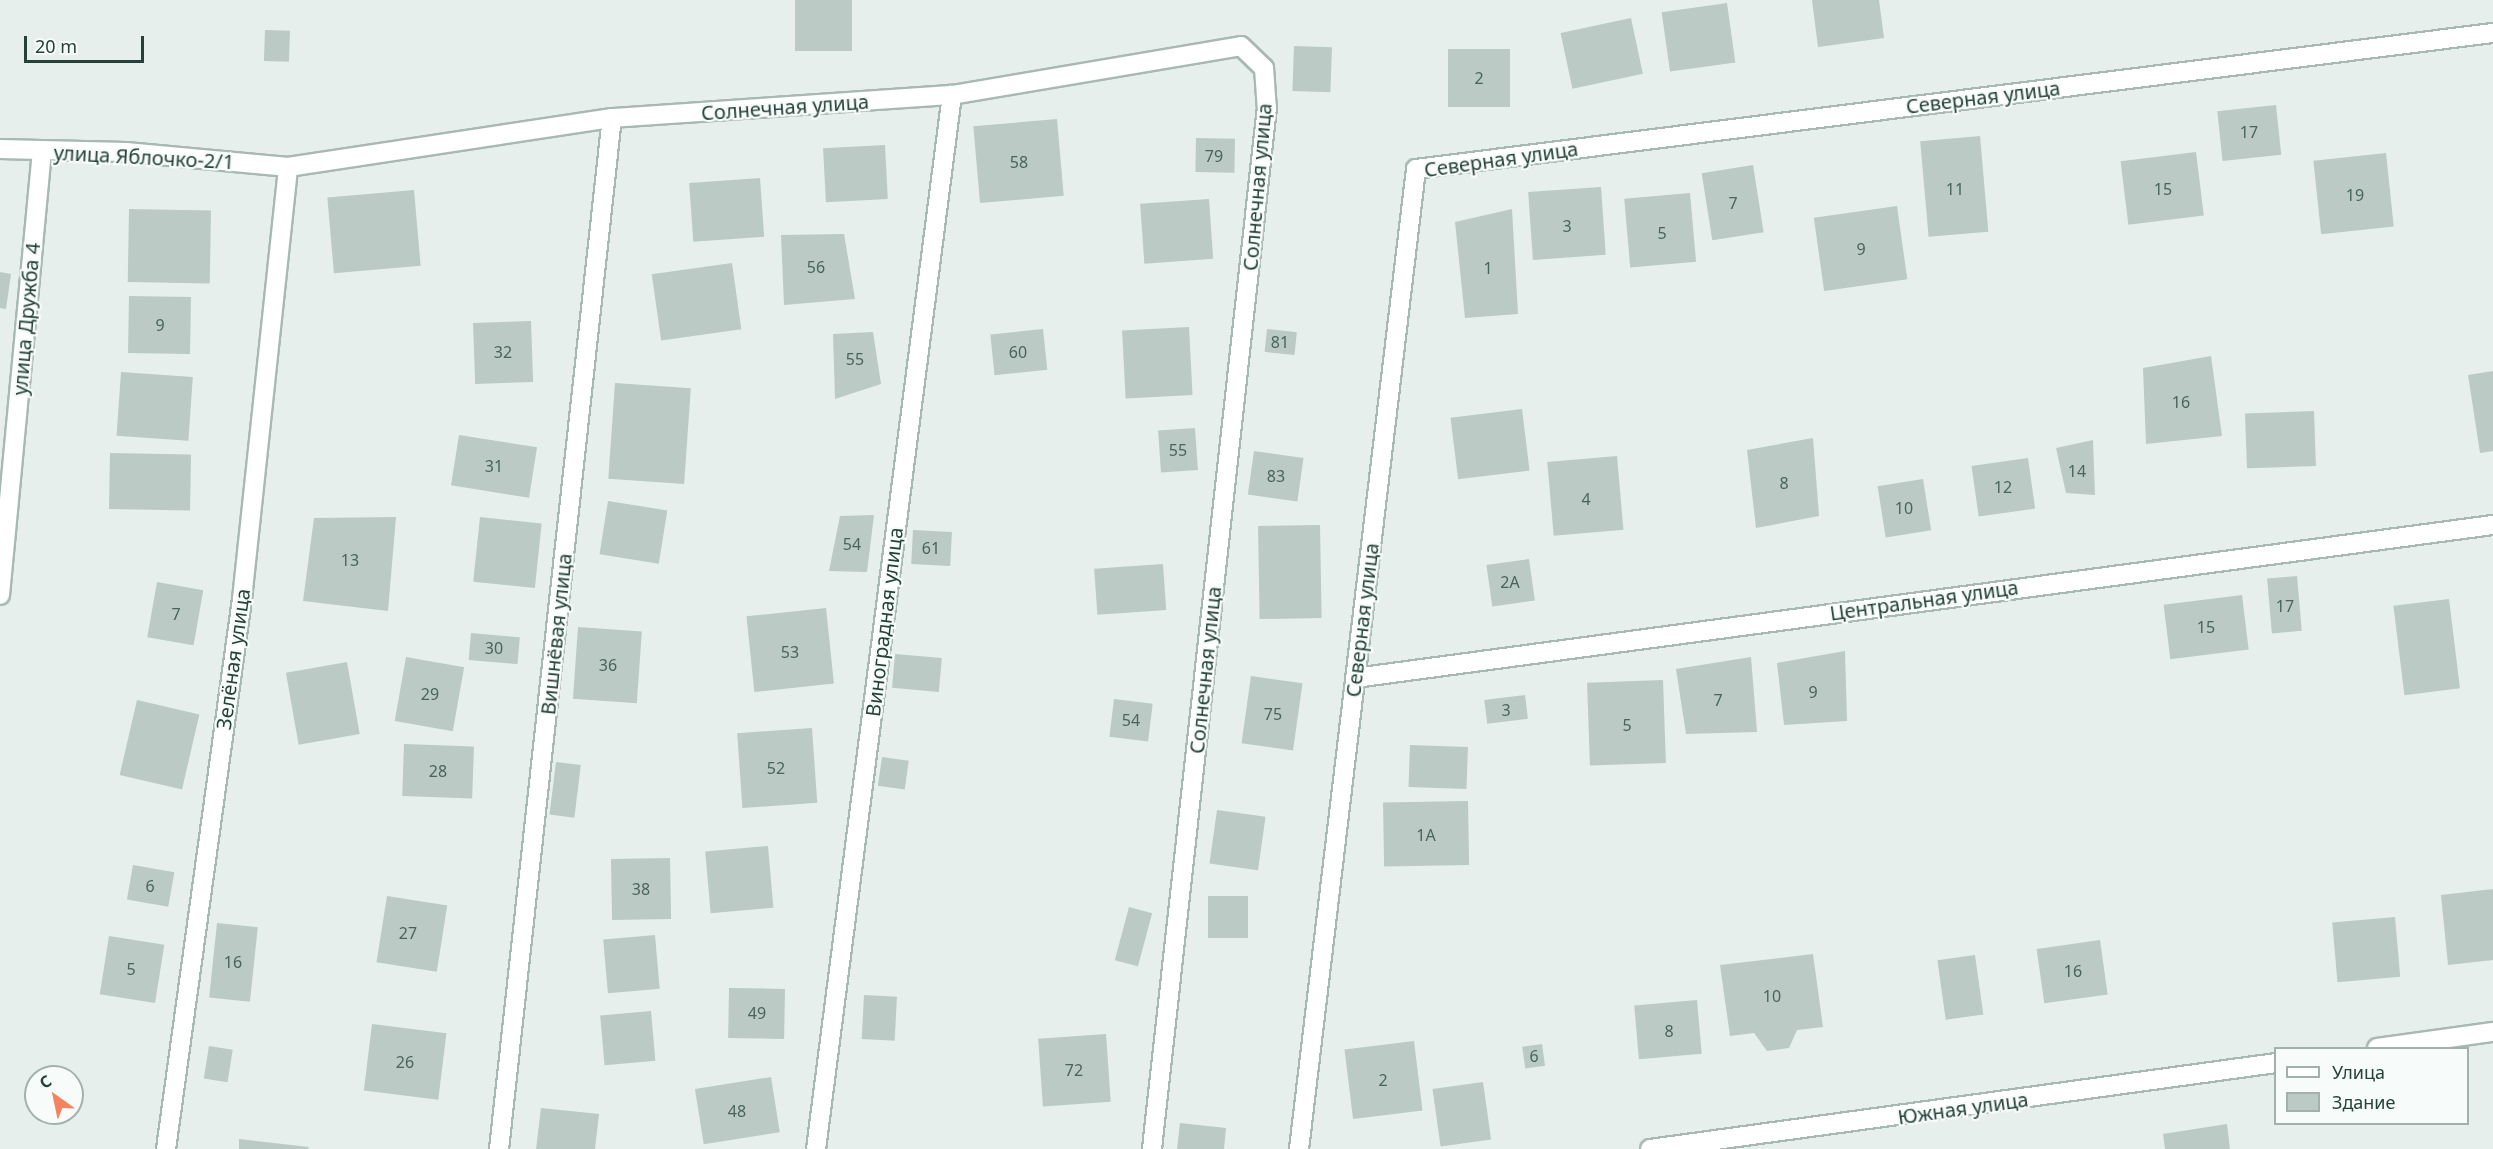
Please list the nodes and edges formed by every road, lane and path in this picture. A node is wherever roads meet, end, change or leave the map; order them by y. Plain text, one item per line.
1 (2493, 33) edge
2 (952, 95) junction
3 (612, 118) junction
4 (0, 149) edge
5 (42, 151) junction
6 (288, 167) junction
7 (2493, 525) edge
8 (0, 595) edge
9 (1355, 678) junction
10 (2493, 1032) edge
11 (2384, 1047) edge
12 (2274, 1063) edge
13 (166, 1149) edge
14 (499, 1149) edge
15 (816, 1149) edge
16 (1152, 1149) edge
17 (1299, 1149) edge
18 (1650, 1149) edge

1 - 9 street, Северная улица
2 - 3 street, Солнечная улица
2 - 15 street, Виноградная улица
2 - 16 street, Солнечная улица
3 - 6 street, Солнечная улица
3 - 14 street, Вишнёвая улица
4 - 5 street, улица Яблочко-2/1
5 - 6 street, улица Яблочко-2/1
5 - 8 street, улица Дружба 4
6 - 13 street, Зелёная улица
7 - 9 street, Центральная улица
9 - 17 street, Северная улица
10 - 11 street
12 - 18 street, Южная улица

